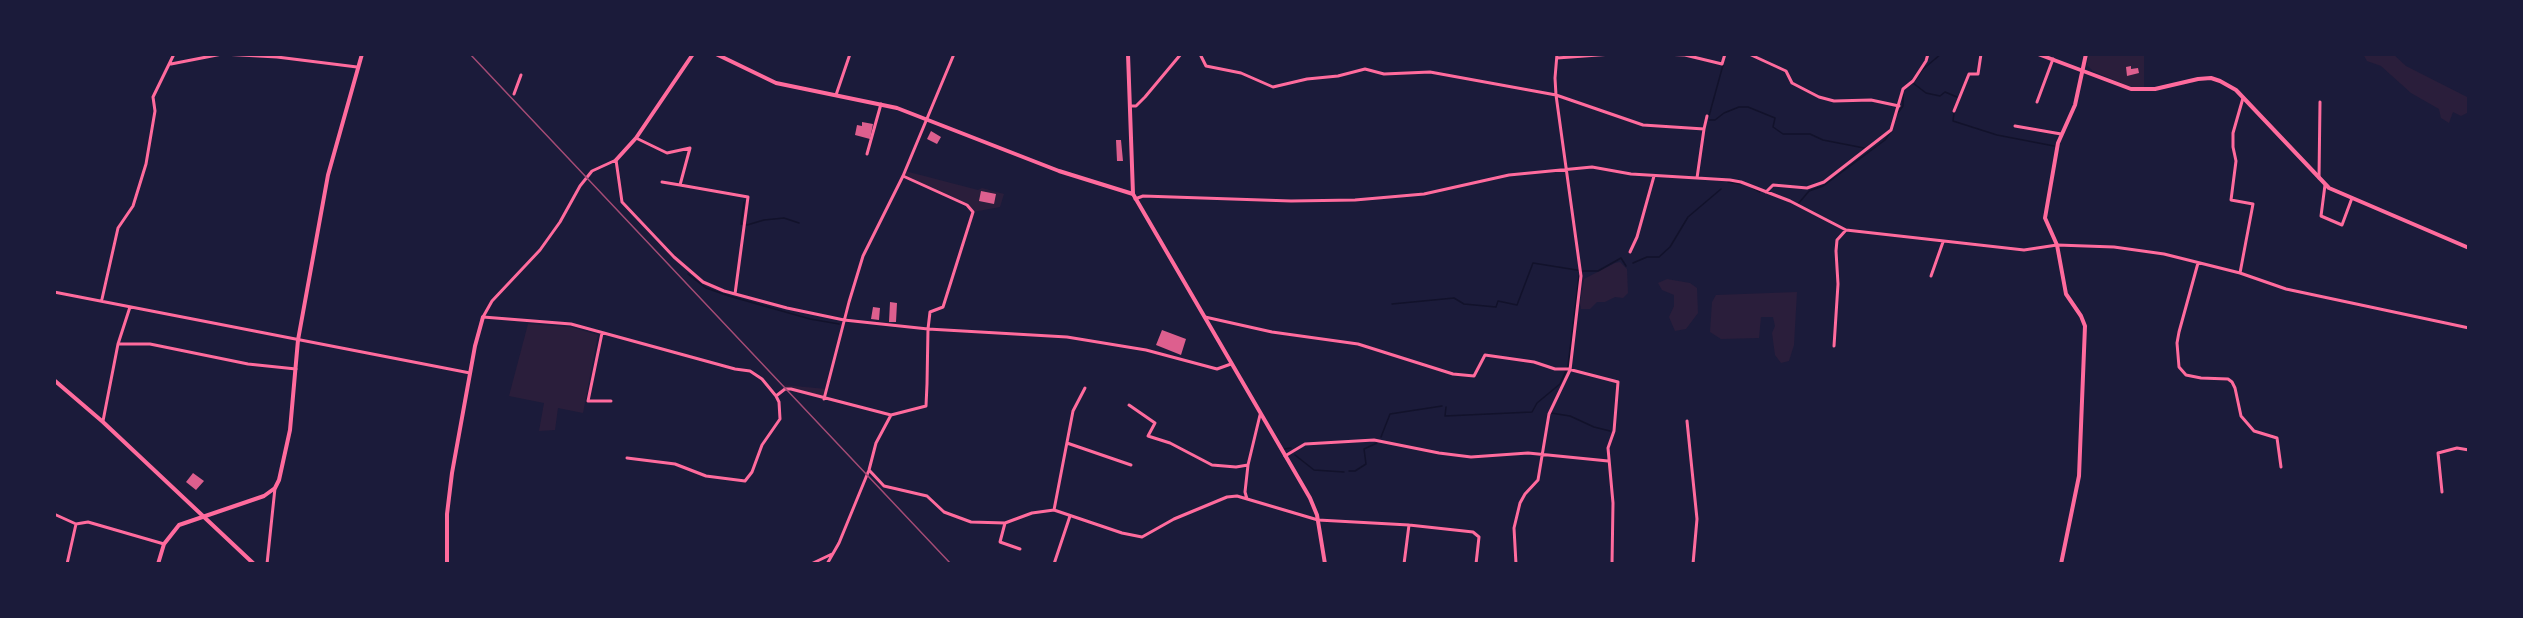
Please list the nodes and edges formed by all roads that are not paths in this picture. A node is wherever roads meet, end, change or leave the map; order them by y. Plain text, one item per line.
1 (174, 54) edge
2 (362, 54) edge
3 (693, 54) edge
4 (716, 54) edge
5 (850, 54) edge
6 (954, 54) edge
7 (1128, 54) edge
8 (1181, 54) edge
9 (1200, 54) edge
10 (1612, 54) edge
11 (1664, 54) edge
12 (1725, 54) edge
13 (1749, 54) edge
14 (1928, 54) edge
15 (1981, 54) edge
16 (2038, 54) edge
17 (2086, 54) edge
18 (1557, 56) edge
19 (2053, 59) junction
20 (171, 64) junction
21 (357, 67) junction
22 (2083, 70) junction
23 (521, 75) dead end
24 (514, 94) dead end
25 (836, 94) junction
26 (1556, 95) junction
27 (2243, 98) junction
28 (2037, 102) dead end
29 (2320, 102) dead end
30 (881, 104) junction
31 (1130, 106) junction
32 (1899, 106) junction
33 (1954, 111) dead end
34 (1707, 116) dead end
35 (926, 120) junction
36 (2014, 126) dead end
37 (1704, 129) junction
38 (2061, 134) junction
39 (636, 138) junction
40 (867, 154) dead end
41 (616, 160) junction
42 (1565, 169) junction
43 (903, 176) junction
44 (1654, 176) junction
45 (1697, 178) junction
46 (2319, 180) junction
47 (662, 182) dead end
48 (680, 185) junction
49 (2325, 185) junction
50 (1766, 192) junction
51 (1133, 197) junction
52 (2352, 198) junction
53 (1846, 230) junction
54 (1943, 242) junction
55 (2057, 245) junction
56 (2469, 248) edge
57 (1630, 252) dead end
58 (2198, 263) junction
59 (2240, 273) junction
60 (1932, 276) dead end
61 (54, 292) edge
62 (735, 294) junction
63 (102, 300) junction
64 (130, 306) junction
65 (483, 317) junction
66 (1203, 317) junction
67 (844, 320) junction
68 (2469, 328) edge
69 (928, 329) junction
70 (602, 333) junction
71 (298, 339) junction
72 (118, 344) junction
73 (1834, 346) dead end
74 (1231, 364) junction
75 (296, 369) junction
76 (1569, 369) junction
77 (470, 373) junction
78 (55, 384) edge
79 (1085, 388) dead end
80 (776, 396) junction
81 (824, 399) junction
82 (611, 401) dead end
83 (1129, 405) dead end
84 (891, 415) junction
85 (1260, 415) junction
86 (1687, 421) dead end
87 (103, 422) junction
88 (1067, 443) junction
89 (2469, 450) edge
90 (1285, 456) junction
91 (1542, 456) junction
92 (627, 458) dead end
93 (1608, 462) junction
94 (1131, 465) dead end
95 (1248, 465) junction
96 (2281, 466) dead end
97 (869, 470) junction
98 (275, 488) junction
99 (2442, 492) dead end
100 (1247, 499) junction
101 (1054, 510) junction
102 (54, 514) edge
103 (1070, 516) junction
104 (204, 517) junction
105 (1318, 520) junction
106 (1005, 523) junction
107 (76, 524) junction
108 (1409, 525) junction
109 (165, 544) junction
110 (1020, 549) dead end
111 (834, 553) junction
112 (67, 564) edge
113 (158, 564) edge
114 (254, 564) edge
115 (267, 564) edge
116 (447, 564) edge
117 (811, 564) edge
118 (827, 564) edge
119 (1054, 564) edge
120 (1325, 564) edge
121 (1404, 564) edge
122 (1476, 564) edge
123 (1516, 564) edge
124 (1611, 564) edge
125 (1694, 564) edge
126 (2061, 564) edge

1 - 20 street
2 - 21 main road
3 - 39 main road
4 - 25 main road
5 - 25 street
6 - 35 street
7 - 31 main road
8 - 31 street
9 - 26 street
10 - 18 street
11 - 12 street
13 - 32 street
14 - 32 street
15 - 33 street
16 - 19 main road
17 - 22 main road
18 - 26 street
19 - 22 main road
19 - 28 street
20 - 21 street
20 - 63 street
21 - 71 main road
22 - 27 main road
22 - 38 main road
23 - 24 street
25 - 30 main road
26 - 37 street
26 - 42 street
27 - 46 main road
27 - 59 street
29 - 46 street
30 - 35 main road
30 - 40 street
31 - 51 main road
32 - 50 street
34 - 37 street
35 - 43 street
35 - 51 main road
36 - 38 street
37 - 45 street
38 - 55 main road
39 - 41 main road
39 - 48 street
41 - 62 street
41 - 65 street
42 - 44 street
42 - 51 street
42 - 76 street
43 - 67 street
43 - 69 street
44 - 45 street
44 - 57 street
45 - 50 street
46 - 49 main road
47 - 48 street
48 - 62 street
49 - 52 main road
49 - 52 street
50 - 53 street
51 - 66 main road
52 - 56 main road
53 - 54 street
53 - 73 street
54 - 55 street
54 - 60 street
55 - 58 street
55 - 126 main road
58 - 59 street
58 - 96 street
59 - 68 street
61 - 63 street
62 - 67 street
63 - 64 street
64 - 71 street
64 - 72 street
65 - 70 street
65 - 77 main road
66 - 74 main road
66 - 76 street
67 - 69 street
67 - 81 street
69 - 74 street
69 - 84 street
70 - 80 street
70 - 82 street
71 - 75 main road
71 - 77 street
72 - 75 street
72 - 87 street
74 - 85 main road
75 - 98 main road
76 - 91 street
76 - 93 street
77 - 116 main road
78 - 87 main road
79 - 88 street
80 - 81 street
80 - 92 street
81 - 84 street
83 - 95 street
84 - 97 street
85 - 90 main road
85 - 95 street
86 - 125 street
87 - 104 main road
88 - 94 street
88 - 101 street
89 - 99 street
90 - 91 street
90 - 105 main road
91 - 93 street
91 - 123 street
93 - 124 street
95 - 100 street
97 - 106 street
97 - 111 street
98 - 104 main road
98 - 115 street
100 - 103 street
100 - 105 street
101 - 103 street
101 - 106 street
102 - 107 street
103 - 119 street
104 - 109 main road
104 - 114 main road
105 - 108 street
105 - 120 main road
106 - 110 street
107 - 109 street
107 - 112 street
108 - 121 street
108 - 122 street
109 - 113 main road
111 - 117 street
111 - 118 street

